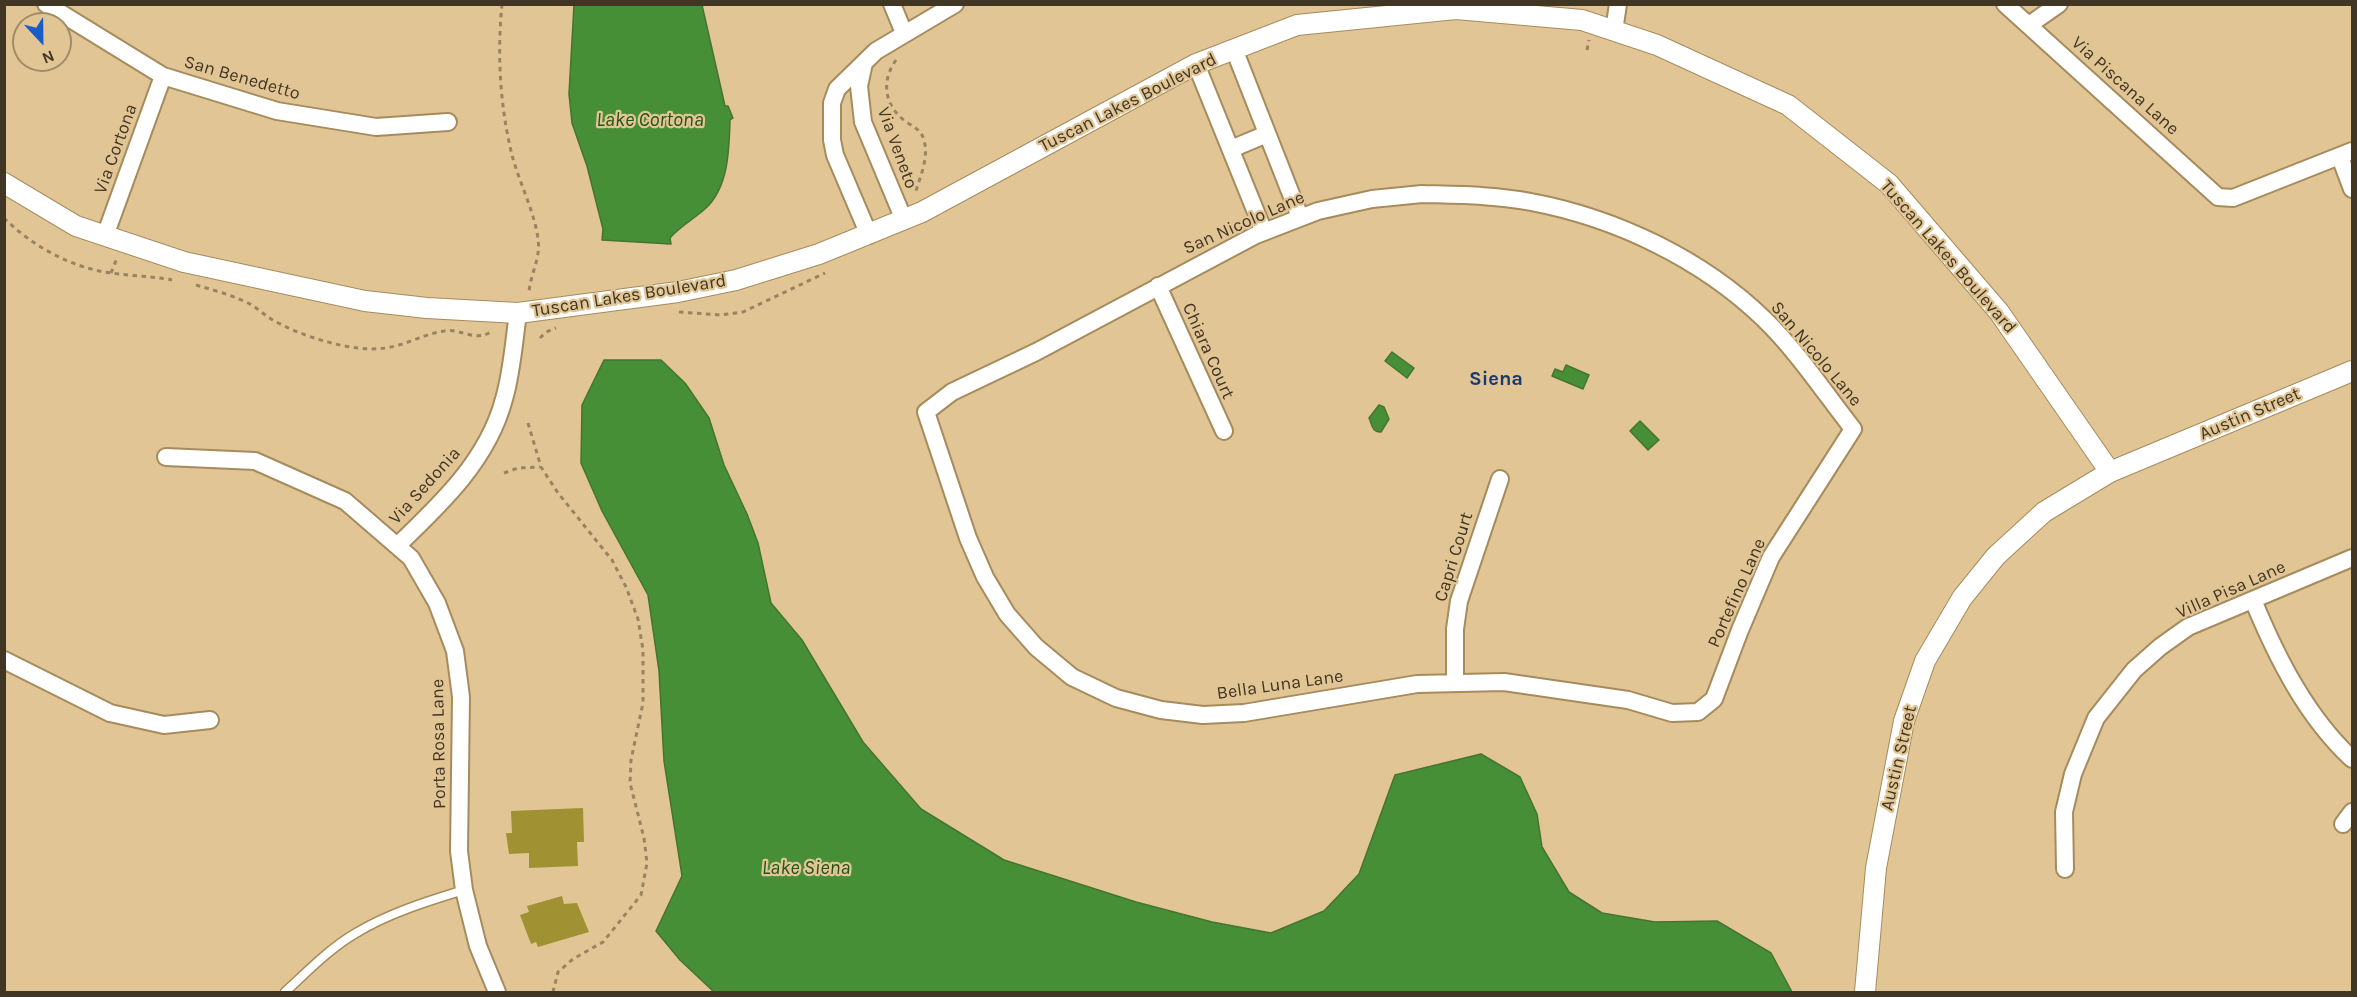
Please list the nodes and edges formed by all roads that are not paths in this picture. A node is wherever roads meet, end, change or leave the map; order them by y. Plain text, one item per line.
1 (46, 4) edge
2 (892, 4) edge
3 (955, 4) edge
4 (1618, 4) edge
5 (2005, 4) edge
6 (2059, 4) edge
7 (2029, 26) junction
8 (1614, 31) junction
9 (904, 33) junction
10 (1234, 49) junction
11 (864, 63) junction
12 (1196, 64) junction
13 (163, 76) junction
14 (448, 122) dead end
15 (1267, 134) junction
16 (1231, 148) junction
17 (2346, 154) edge
18 (4, 183) edge
19 (2352, 189) edge
20 (1300, 218) junction
21 (904, 220) junction
22 (1264, 232) junction
23 (869, 235) junction
24 (105, 236) junction
25 (1158, 286) junction
26 (524, 305) junction
27 (2352, 371) edge
28 (926, 412) joint
29 (1853, 429) joint
30 (1224, 432) dead end
31 (166, 457) dead end
32 (2110, 472) junction
33 (1500, 479) dead end
34 (397, 546) junction
35 (2352, 558) edge
36 (2253, 600) junction
37 (4, 660) edge
38 (1455, 683) junction
39 (1698, 712) joint
40 (210, 720) dead end
41 (2352, 759) edge
42 (2065, 869) dead end
43 (464, 890) junction
44 (285, 993) edge
45 (497, 993) edge
46 (1865, 993) edge

1 - 13 street, San Benedetto
2 - 9 street
3 - 9 street
4 - 8 street
5 - 7 street, Via Piscana Lane
6 - 7 street
7 - 17 street, Via Piscana Lane
8 - 10 street, Tuscan Lakes Boulevard
8 - 32 street, Tuscan Lakes Boulevard
9 - 11 street
10 - 12 street, Tuscan Lakes Boulevard
10 - 15 street
11 - 21 street, Via Veneto
11 - 23 street
12 - 16 street
12 - 21 street, Tuscan Lakes Boulevard
13 - 14 street, San Benedetto
13 - 24 street, Via Cortona
15 - 16 street
15 - 20 street
16 - 22 street
17 - 19 street
18 - 24 street, Tuscan Lakes Boulevard
20 - 22 street, San Nicolo Lane
20 - 29 street, San Nicolo Lane
21 - 23 street, Tuscan Lakes Boulevard
22 - 25 street, San Nicolo Lane
23 - 26 street, Tuscan Lakes Boulevard
24 - 26 street, Tuscan Lakes Boulevard
25 - 28 street, San Nicolo Lane
25 - 30 street, Chiara Court
26 - 34 street, Via Sedonia
27 - 32 street, Austin Street
28 - 38 street, Bella Luna Lane
29 - 39 street, Portefino Lane
31 - 34 street, Porta Rosa Lane
32 - 46 street, Austin Street
33 - 38 street, Capri Court
34 - 43 street, Porta Rosa Lane
35 - 36 street, Villa Pisa Lane
36 - 41 street
36 - 42 street, Villa Pisa Lane
37 - 40 street
38 - 39 street, Bella Luna Lane
43 - 44 lane
43 - 45 street, Porta Rosa Lane

